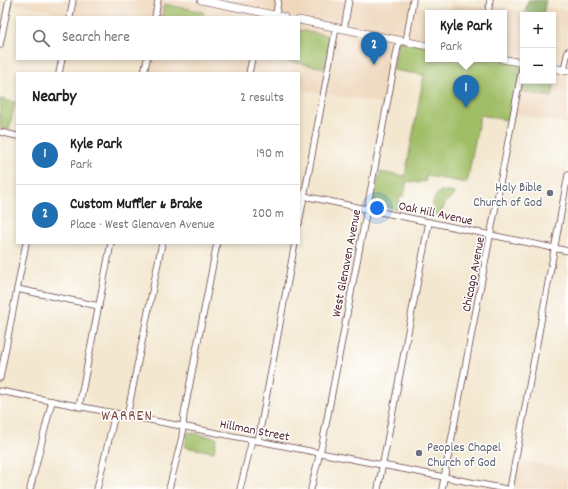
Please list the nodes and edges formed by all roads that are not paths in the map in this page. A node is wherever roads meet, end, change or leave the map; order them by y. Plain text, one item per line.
1 (9, 0) edge
2 (73, 0) edge
3 (158, 0) edge
4 (201, 0) edge
5 (278, 0) edge
6 (349, 0) edge
7 (414, 0) edge
8 (490, 0) edge
9 (488, 10) edge
10 (260, 15) edge
11 (276, 15) junction
12 (70, 16) edge
13 (155, 16) edge
14 (280, 16) edge
15 (300, 20) edge
16 (340, 28) junction
17 (402, 41) junction
18 (0, 45) edge
19 (425, 45) edge
20 (568, 51) edge
21 (62, 60) edge
22 (147, 60) edge
23 (252, 60) edge
24 (507, 60) edge
25 (520, 62) edge
26 (556, 69) edge
27 (566, 71) edge
28 (59, 72) edge
29 (144, 72) edge
30 (249, 72) edge
31 (520, 79) edge
32 (0, 132) edge
33 (16, 136) edge
34 (568, 175) edge
35 (302, 195) edge
36 (367, 209) junction
37 (300, 214) edge
38 (429, 222) junction
39 (490, 235) junction
40 (26, 244) edge
41 (111, 244) edge
42 (162, 244) edge
43 (217, 244) edge
44 (295, 244) edge
45 (554, 248) junction
46 (568, 251) edge
47 (17, 289) junction
48 (98, 306) junction
49 (0, 378) edge
50 (0, 391) edge
51 (52, 401) junction
52 (79, 407) junction
53 (115, 414) junction
54 (127, 416) junction
55 (184, 427) junction
56 (255, 441) junction
57 (320, 453) junction
58 (383, 465) junction
59 (445, 477) junction
60 (30, 489) edge
61 (97, 489) edge
62 (169, 489) edge
63 (240, 489) edge
64 (311, 489) edge
65 (378, 489) edge
66 (442, 489) edge
67 (506, 489) edge
68 (510, 489) edge

1 - 18 street
2 - 12 street
3 - 13 street
4 - 10 main road
5 - 11 street
6 - 16 street
7 - 17 street, West Glenaven Avenue
8 - 9 street
10 - 11 main road
11 - 14 main road
15 - 16 main road
16 - 17 main road
16 - 35 street
17 - 19 main road
17 - 36 street, West Glenaven Avenue
20 - 27 street
21 - 28 street
22 - 29 street
23 - 30 street
24 - 25 main road
26 - 27 main road
31 - 39 street, Chicago Avenue
32 - 33 street
34 - 45 street
35 - 36 street, Oak Hill Avenue
35 - 37 street
36 - 38 street, Oak Hill Avenue
36 - 57 street, West Glenaven Avenue
38 - 39 street, Oak Hill Avenue
38 - 58 street
39 - 45 street, Oak Hill Avenue
39 - 59 street, Chicago Avenue
40 - 47 street
41 - 48 street
42 - 54 street
43 - 55 street
44 - 56 street
45 - 46 street, Oak Hill Avenue
45 - 68 street
47 - 48 street
47 - 49 street
48 - 52 street
50 - 51 street, Hillman Street
51 - 52 street, Hillman Street
51 - 60 street
52 - 53 street, Hillman Street
53 - 54 street, Hillman Street
53 - 61 street
54 - 55 street, Hillman Street
55 - 56 street, Hillman Street
55 - 62 street
56 - 57 street, Hillman Street
56 - 63 street
57 - 58 street, Hillman Street
57 - 64 street, West Glenaven Avenue
58 - 59 street, Hillman Street
58 - 65 street
59 - 66 street, Chicago Avenue
59 - 67 street, Hillman Street

